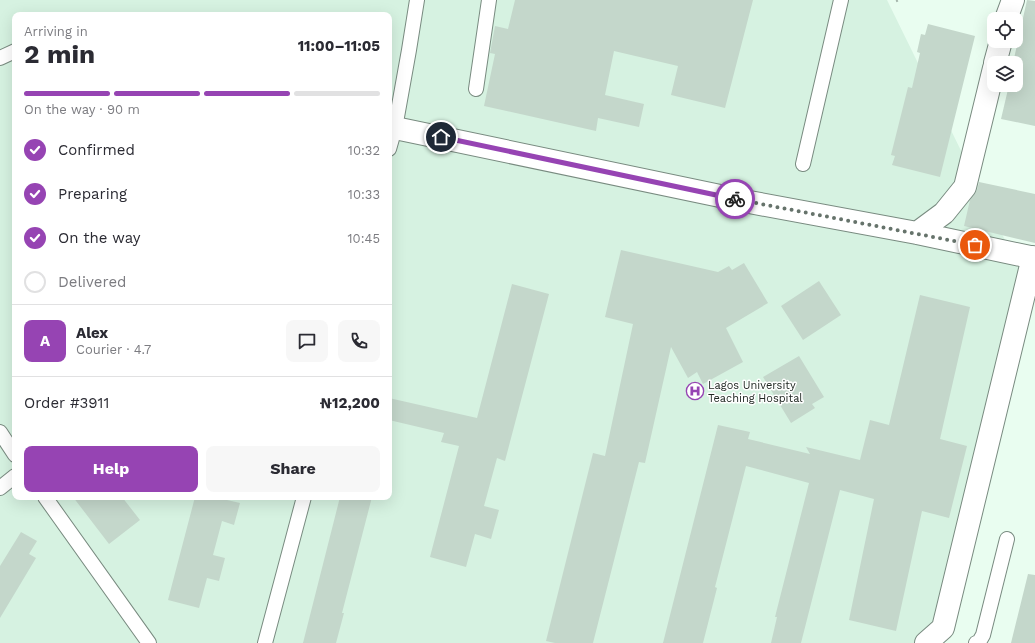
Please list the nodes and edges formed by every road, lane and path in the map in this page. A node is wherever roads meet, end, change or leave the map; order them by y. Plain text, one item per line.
1 (417, 0) edge
2 (489, 0) edge
3 (840, 0) edge
4 (1013, 0) edge
5 (1009, 12) edge
6 (12, 52) edge
7 (0, 58) edge
8 (476, 89) dead end
9 (988, 92) edge
10 (395, 128) junction
11 (392, 138) edge
12 (803, 164) dead end
13 (917, 233) junction
14 (1034, 258) edge
15 (0, 432) edge
16 (12, 450) edge
17 (12, 478) edge
18 (0, 488) edge
19 (47, 500) edge
20 (303, 500) edge
21 (1007, 539) dead end
22 (945, 636) edge
23 (149, 643) edge
24 (265, 643) edge
25 (926, 643) edge
26 (976, 643) edge

1 - 10 lane
2 - 8 lane
3 - 12 lane
4 - 5 street
6 - 7 lane
9 - 13 street
10 - 11 lane
10 - 13 street
13 - 14 street
14 - 22 street
15 - 16 lane
17 - 18 lane
19 - 23 lane
20 - 24 lane
21 - 26 lane
22 - 25 street

